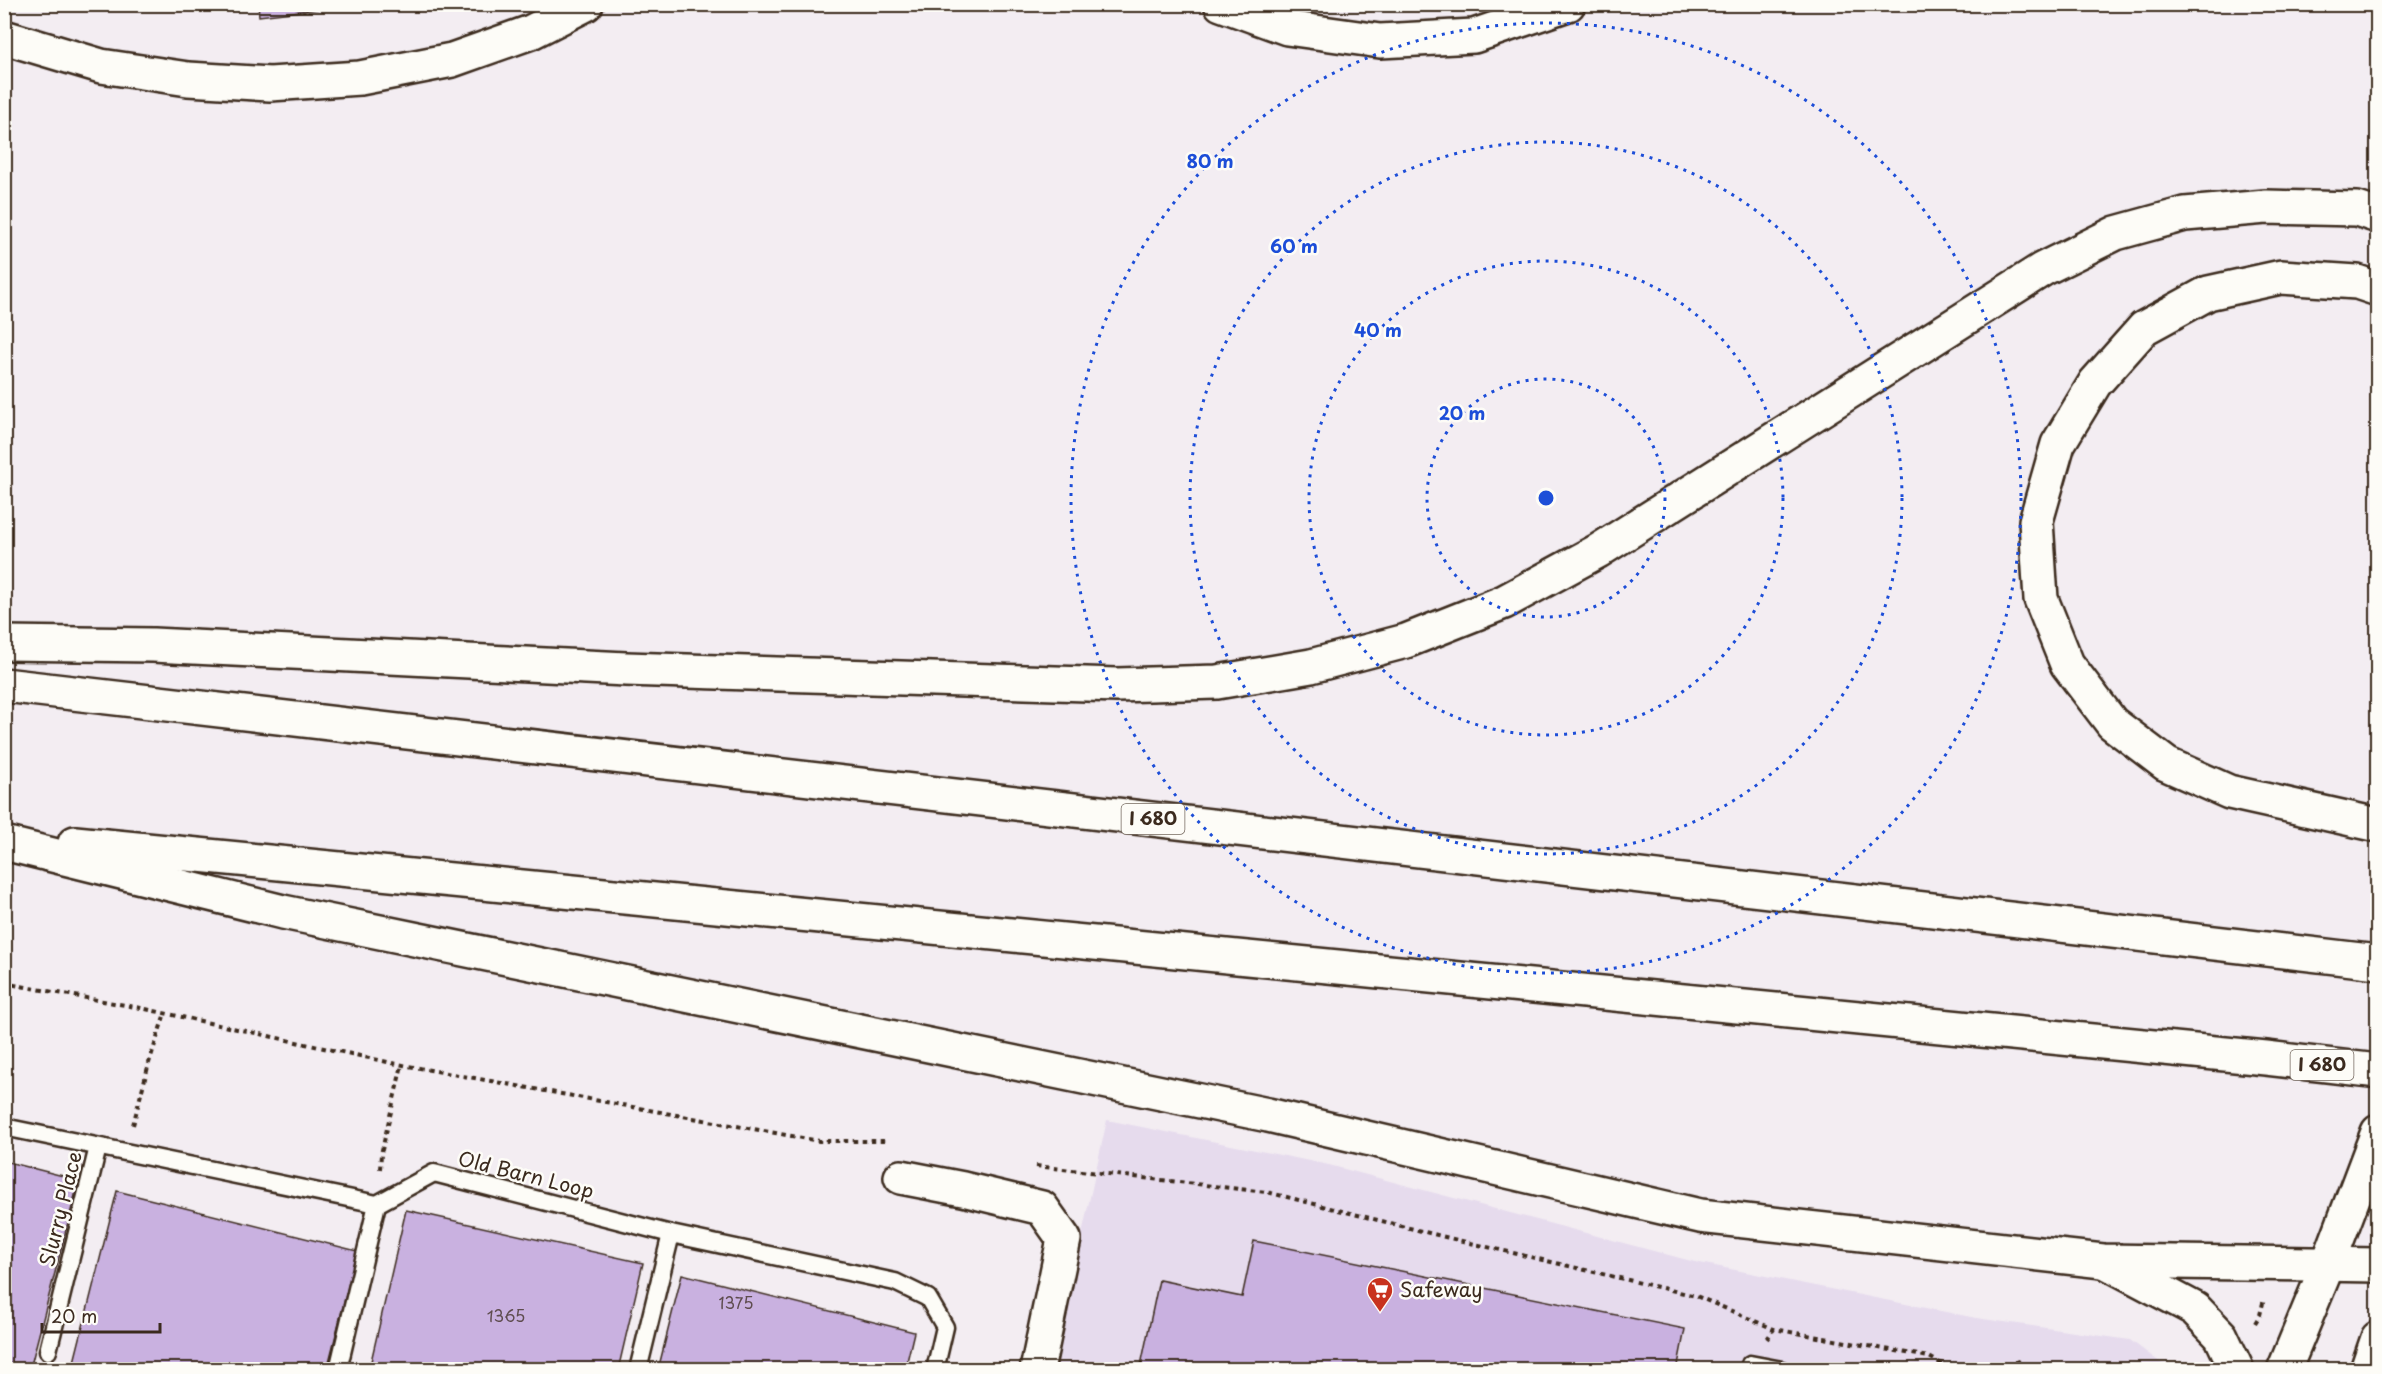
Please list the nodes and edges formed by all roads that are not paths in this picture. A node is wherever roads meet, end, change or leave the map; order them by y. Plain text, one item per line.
1 (586, 4) edge
2 (1221, 4) edge
3 (1568, 4) edge
4 (4, 37) edge
5 (2378, 216) edge
6 (2378, 289) edge
7 (4, 643) edge
8 (4, 685) edge
9 (2378, 825) edge
10 (4, 836) edge
11 (4, 843) edge
12 (2378, 962) edge
13 (2378, 1071) edge
14 (4, 1127) edge
15 (2378, 1132) edge
16 (98, 1147) junction
17 (901, 1177) dead end
18 (377, 1204) junction
19 (671, 1234) junction
20 (2103, 1261) junction
21 (2328, 1264) junction
22 (2378, 1264) edge
23 (2378, 1338) edge
24 (48, 1351) dead end
25 (1749, 1366) edge
26 (339, 1370) edge
27 (638, 1370) edge
28 (935, 1370) edge
29 (1036, 1370) edge
30 (1782, 1370) edge
31 (2237, 1370) edge
32 (2284, 1370) edge
33 (2367, 1370) edge

1 - 4 main road
2 - 3 main road
5 - 7 main road
6 - 9 main road
8 - 12 main road, I 680
10 - 13 main road, I 680
11 - 20 main road
14 - 16 lane
15 - 21 main road
16 - 18 lane
16 - 24 lane, Slurry Place
17 - 29 main road
18 - 19 lane, Old Barn Loop
18 - 26 lane
19 - 27 lane
19 - 28 lane, Old Barn Loop
20 - 21 main road
20 - 31 main road
21 - 22 main road
21 - 32 main road
23 - 33 main road
25 - 30 lane

